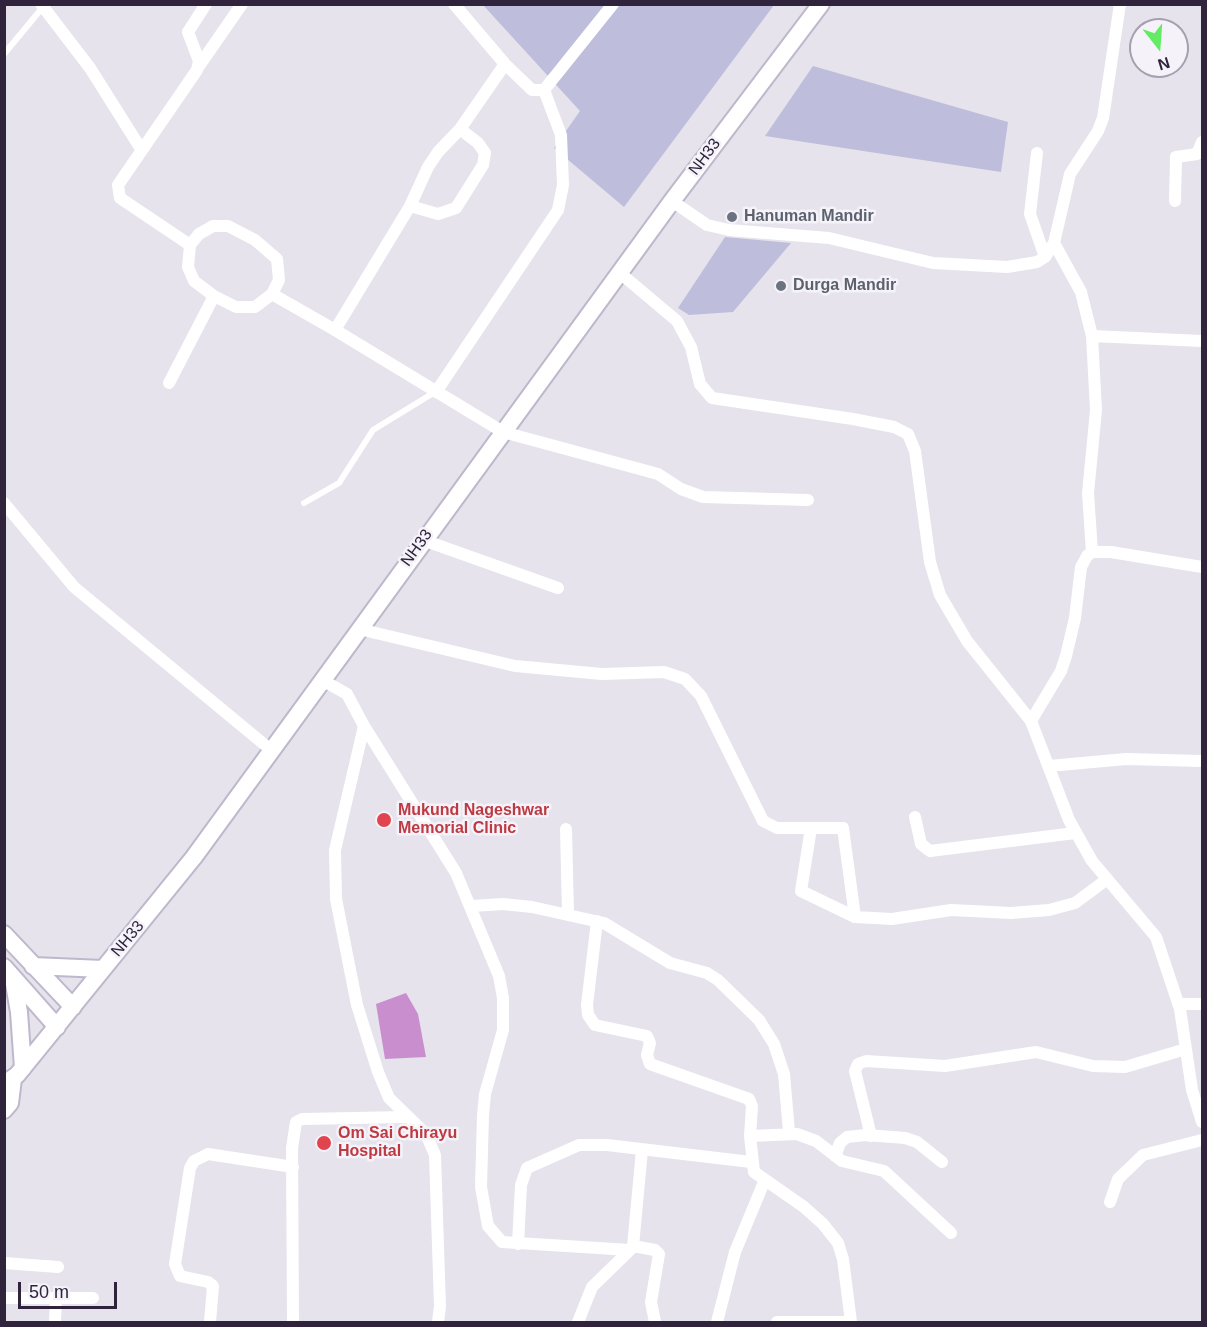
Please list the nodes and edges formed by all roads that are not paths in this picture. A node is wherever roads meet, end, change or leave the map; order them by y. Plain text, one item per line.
1 (206, 4) edge
2 (242, 4) edge
3 (454, 4) edge
4 (613, 4) edge
5 (821, 4) edge
6 (1120, 4) edge
7 (42, 6) edge
8 (4, 54) edge
9 (505, 64) junction
10 (199, 66) junction
11 (544, 90) junction
12 (460, 129) junction
13 (1203, 142) edge
14 (141, 149) junction
15 (1037, 153) dead end
16 (672, 201) junction
17 (1175, 201) dead end
18 (410, 206) junction
19 (1054, 243) junction
20 (190, 245) junction
21 (1045, 257) junction
22 (620, 273) junction
23 (272, 294) junction
24 (214, 297) junction
25 (335, 330) junction
26 (1092, 336) junction
27 (1203, 341) edge
28 (169, 383) dead end
29 (436, 392) junction
30 (502, 432) junction
31 (808, 500) dead end
32 (4, 503) edge
33 (304, 503) dead end
34 (423, 540) junction
35 (1092, 552) junction
36 (1203, 567) edge
37 (558, 588) dead end
38 (359, 629) junction
39 (322, 680) junction
40 (1031, 721) junction
41 (364, 726) junction
42 (271, 750) junction
43 (1203, 761) edge
44 (1049, 766) junction
45 (915, 817) dead end
46 (811, 828) junction
47 (566, 829) dead end
48 (1075, 833) junction
49 (1106, 879) junction
50 (472, 906) junction
51 (568, 914) junction
52 (855, 917) junction
53 (597, 921) junction
54 (4, 934) edge
55 (33, 966) junction
56 (103, 969) junction
57 (9, 972) edge
58 (1178, 1004) junction
59 (1203, 1004) edge
60 (73, 1007) junction
61 (57, 1027) junction
62 (1186, 1049) junction
63 (13, 1077) edge
64 (4, 1110) edge
65 (406, 1117) junction
66 (1203, 1122) edge
67 (789, 1132) junction
68 (750, 1136) junction
69 (872, 1136) junction
70 (1203, 1140) edge
71 (642, 1150) junction
72 (835, 1156) junction
73 (752, 1162) junction
74 (942, 1162) dead end
75 (293, 1167) junction
76 (764, 1182) junction
77 (1110, 1202) dead end
78 (951, 1233) dead end
79 (518, 1244) junction
80 (631, 1248) junction
81 (4, 1263) edge
82 (58, 1267) dead end
83 (4, 1298) edge
84 (56, 1298) junction
85 (93, 1298) dead end
86 (851, 1322) edge
87 (55, 1323) edge
88 (210, 1323) edge
89 (293, 1323) edge
90 (438, 1323) edge
91 (578, 1323) edge
92 (655, 1323) edge
93 (717, 1323) edge
94 (777, 1323) edge

1 - 10 street
2 - 10 street
3 - 9 street
4 - 11 street
5 - 16 main road, NH33
6 - 19 street
7 - 8 lane
7 - 14 street
9 - 11 street
9 - 12 street
10 - 14 street
11 - 29 street
12 - 18 street
12 - 18 street
13 - 17 street
14 - 20 street
15 - 21 street
16 - 21 street
16 - 22 main road, NH33
18 - 25 street
19 - 21 street
19 - 26 street
20 - 23 street
20 - 24 street
22 - 30 main road, NH33
22 - 40 street
23 - 24 street
23 - 25 street
24 - 28 street
25 - 29 street
26 - 27 street
26 - 35 street
29 - 30 street
29 - 33 lane
30 - 31 street
30 - 34 main road, NH33
32 - 42 street
34 - 37 street
34 - 38 main road, NH33
35 - 36 street
35 - 40 street
38 - 39 main road, NH33
38 - 46 street
39 - 41 street
39 - 42 main road, NH33
40 - 44 street
41 - 50 street
41 - 65 street
42 - 56 main road, NH33
43 - 44 street
44 - 48 street
45 - 48 street
46 - 52 street
46 - 52 street
47 - 51 street
48 - 49 street
49 - 52 street
49 - 58 street
50 - 51 street
50 - 79 street
51 - 53 street
53 - 67 street
53 - 68 street
54 - 55 main road
55 - 56 main road
55 - 60 main road
56 - 60 main road, NH33
57 - 61 main road
57 - 63 main road
58 - 59 street
58 - 62 street
60 - 61 main road, NH33
61 - 63 main road, NH33
62 - 66 street
62 - 69 street
63 - 64 main road
65 - 75 street
65 - 90 street
67 - 68 street
67 - 72 street
68 - 73 street
69 - 72 street
69 - 74 street
70 - 77 street
71 - 73 street
71 - 79 street
71 - 80 street
72 - 78 street
73 - 76 street
75 - 88 street
75 - 89 street
76 - 86 street
76 - 93 street
79 - 80 street
80 - 91 street
80 - 92 street
81 - 82 street
83 - 84 street
84 - 85 street
84 - 87 street
86 - 94 street

